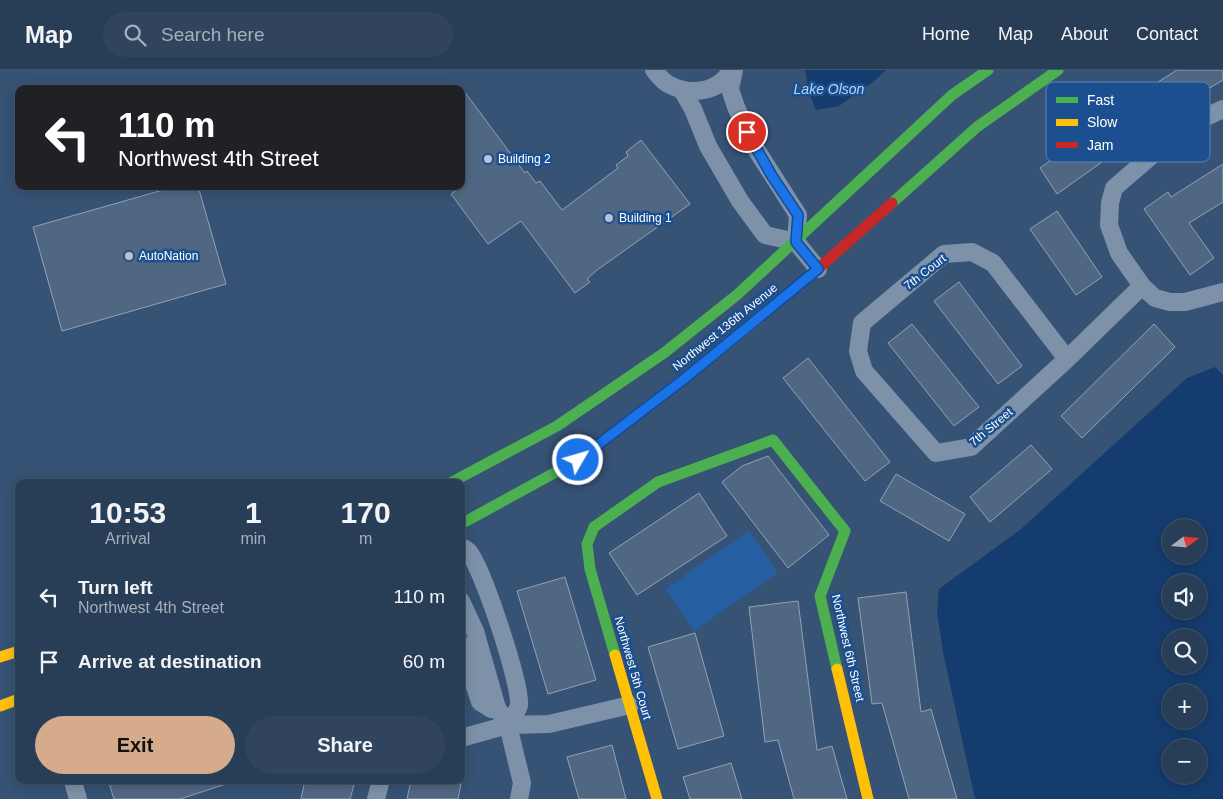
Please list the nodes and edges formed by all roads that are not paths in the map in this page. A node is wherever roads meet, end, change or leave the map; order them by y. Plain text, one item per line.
1 (654, 70) edge
2 (732, 70) edge
3 (988, 70) edge
4 (1058, 70) edge
5 (682, 90) junction
6 (1223, 109) edge
7 (1210, 115) edge
8 (1144, 162) edge
9 (796, 242) junction
10 (818, 269) junction
11 (1142, 286) junction
12 (1223, 292) edge
13 (858, 351) joint
14 (1067, 359) junction
15 (458, 479) edge
16 (465, 522) edge
17 (587, 544) joint
18 (465, 550) edge
19 (465, 613) edge
20 (15, 652) edge
21 (465, 656) edge
22 (0, 657) edge
23 (510, 661) junction
24 (487, 669) junction
25 (15, 700) edge
26 (630, 705) junction
27 (0, 706) edge
28 (497, 708) junction
29 (508, 725) junction
30 (465, 737) edge
31 (74, 784) edge
32 (380, 784) edge
33 (78, 799) edge
34 (376, 799) edge
35 (519, 799) edge
36 (657, 799) edge
37 (868, 799) edge

1 - 5 street
2 - 5 street
2 - 9 street
3 - 9 street, Northwest 136th Avenue
4 - 10 street, Northwest 136th Avenue
5 - 9 street
6 - 7 street
8 - 11 street
9 - 10 street
9 - 15 street, Northwest 136th Avenue
10 - 16 street, Northwest 136th Avenue
11 - 12 street
11 - 14 street
13 - 14 street, 7th Street
13 - 14 street, 7th Court
17 - 26 street, Northwest 5th Court
17 - 37 street, Northwest 6th Street
18 - 23 street
19 - 24 street
20 - 22 street
21 - 28 street
23 - 24 street
23 - 29 street
24 - 28 street
25 - 27 street
26 - 29 street
26 - 36 street, Northwest 5th Court
28 - 29 street
29 - 30 street
29 - 35 street
31 - 33 street
32 - 34 street

